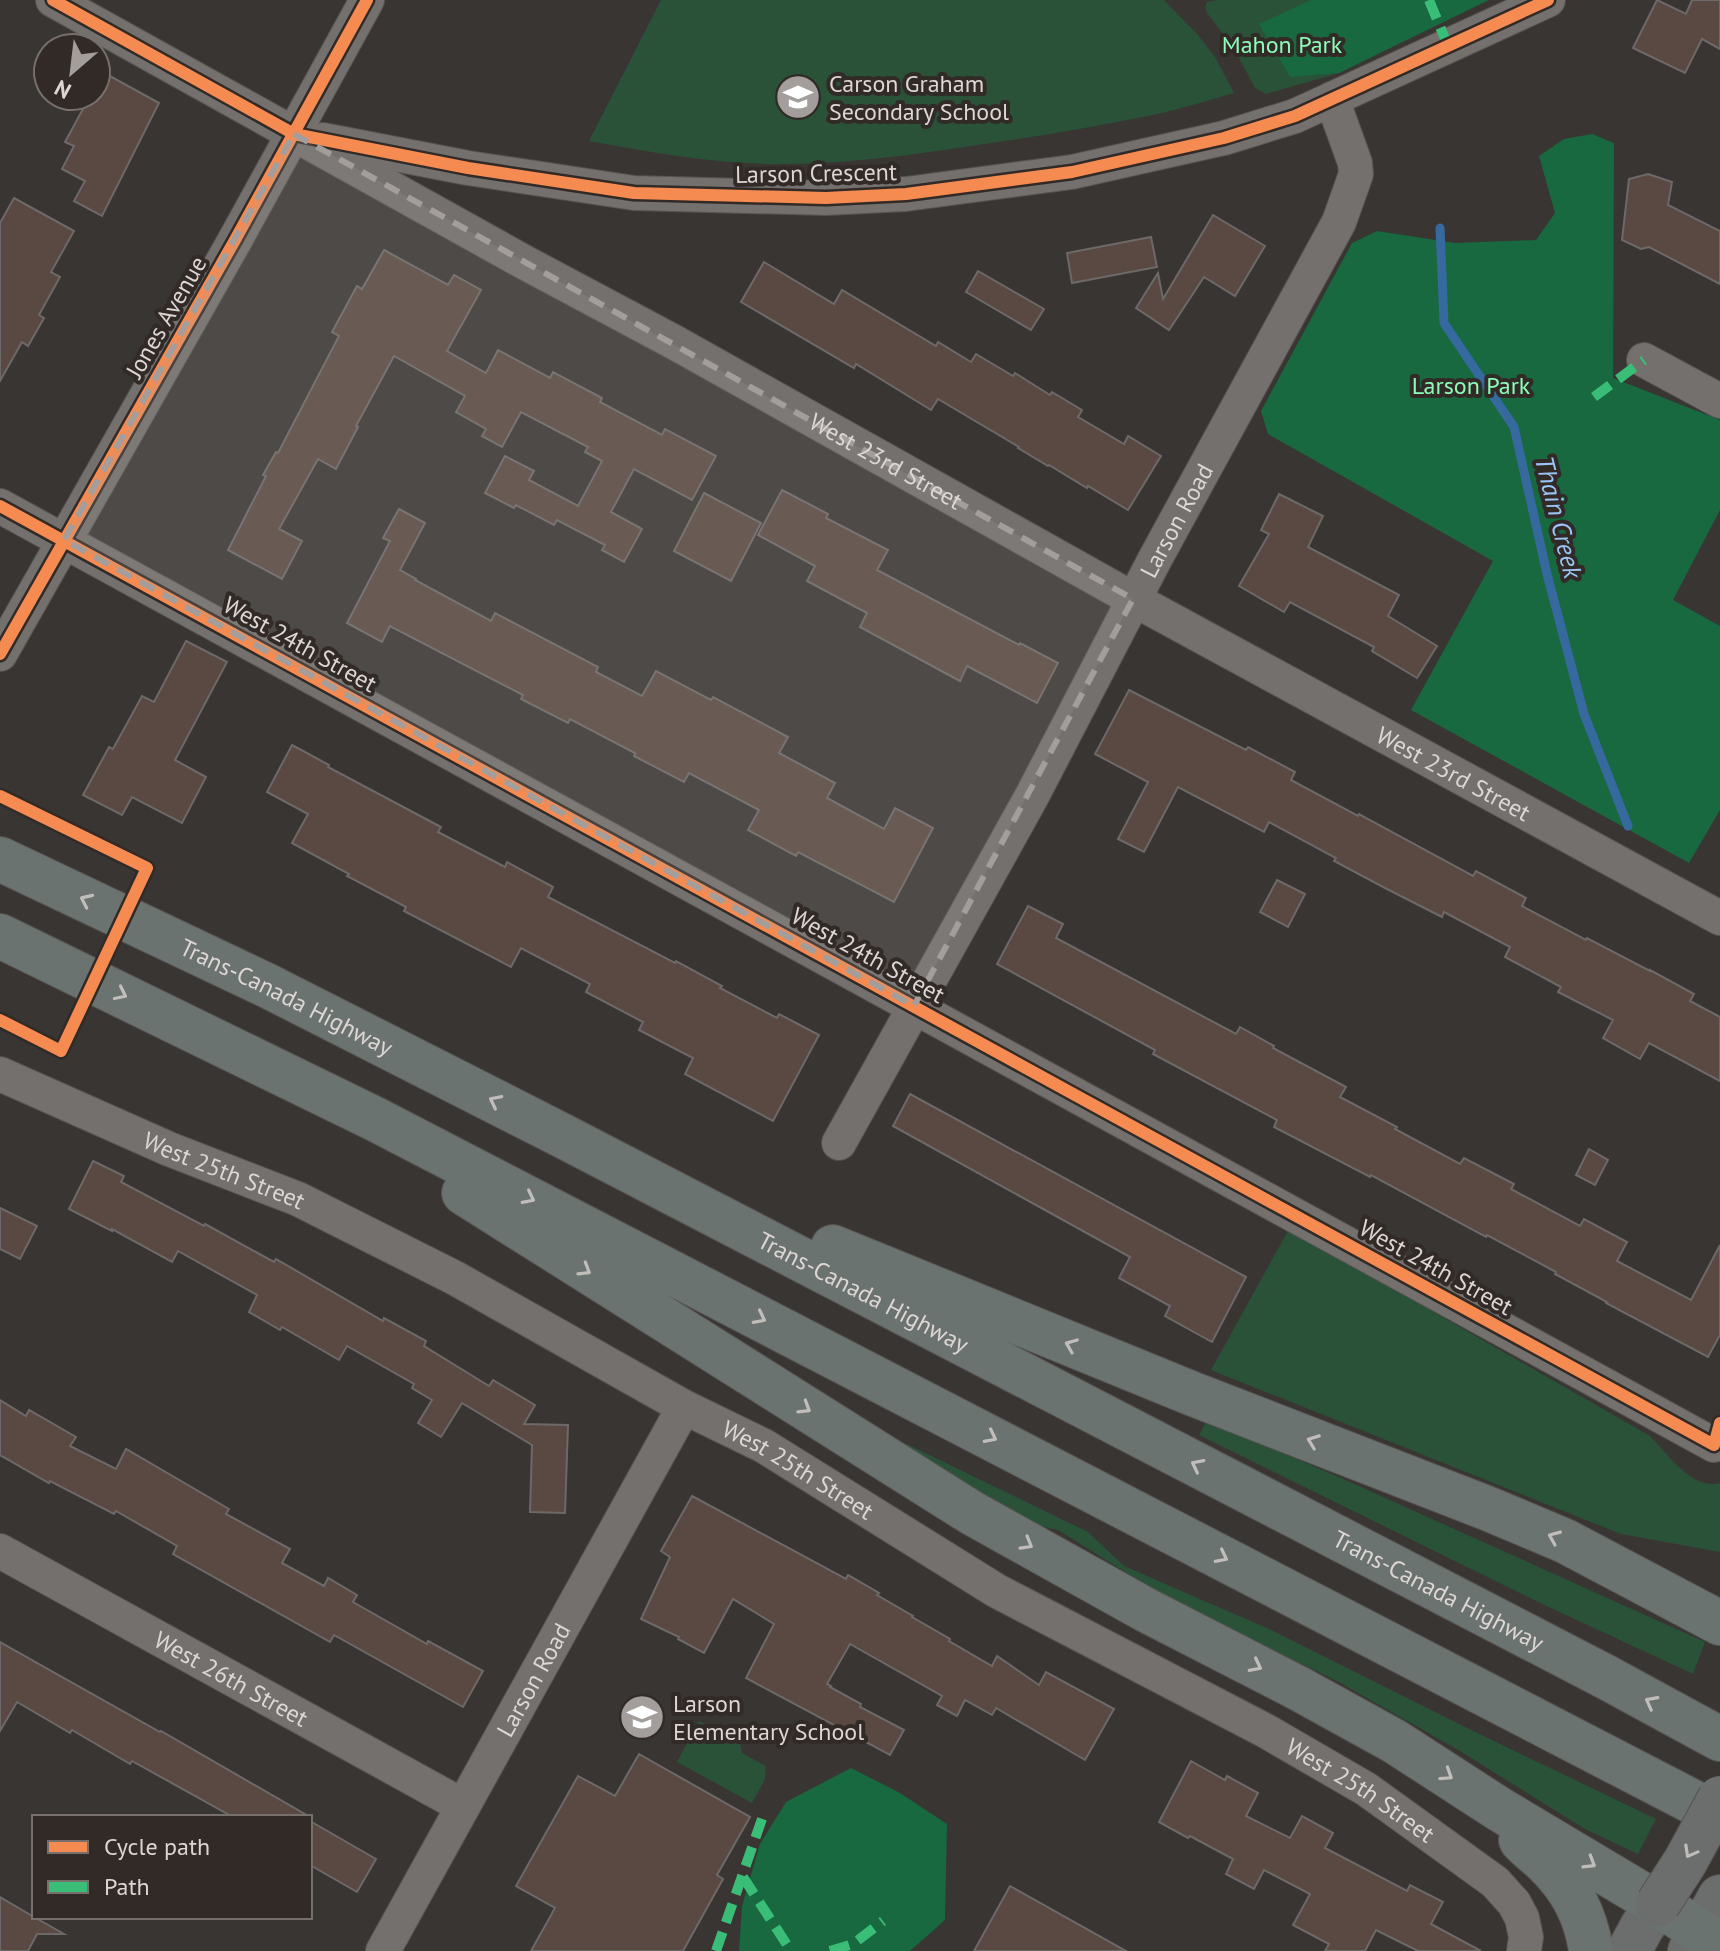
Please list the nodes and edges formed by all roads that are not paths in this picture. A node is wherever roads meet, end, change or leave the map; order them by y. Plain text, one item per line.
1 (53, 0) edge
2 (367, 0) edge
3 (1548, 0) edge
4 (1332, 99) junction
5 (294, 134) junction
6 (1644, 360) dead end
7 (1720, 401) edge
8 (0, 506) edge
9 (64, 540) junction
10 (1133, 599) junction
11 (0, 654) edge
12 (0, 859) edge
13 (1720, 918) edge
14 (0, 936) edge
15 (914, 1006) junction
16 (235, 1049) junction
17 (0, 1074) edge
18 (565, 1137) junction
19 (839, 1143) dead end
20 (684, 1407) junction
21 (1714, 1445) dead end
22 (0, 1551) edge
23 (1624, 1572) junction
24 (1720, 1591) edge
25 (1720, 1623) edge
26 (1720, 1739) edge
27 (1720, 1798) edge
28 (463, 1806) junction
29 (1499, 1809) junction
30 (1720, 1816) edge
31 (1658, 1904) junction
32 (1708, 1931) edge
33 (383, 1951) edge
34 (1524, 1951) edge
35 (1591, 1951) edge
36 (1629, 1951) edge

1 - 5 street, West 23rd Street
2 - 5 street, Jones Avenue
3 - 4 street
4 - 5 street, Larson Crescent
4 - 10 street, Larson Road
5 - 9 street, Jones Avenue
5 - 10 street, West 23rd Street
6 - 7 street
8 - 9 street, West 24th Street
9 - 11 street, Jones Avenue
9 - 15 street, West 24th Street
10 - 13 street, West 23rd Street
10 - 15 street, Larson Road
18 -> 12 highway, Trans-Canada Highway
14 -> 16 highway
15 - 19 street, Larson Road
15 - 21 street, West 24th Street
16 -> 29 highway
16 -> 30 highway
17 - 20 street, West 25th Street
23 -> 18 highway
26 -> 18 highway, Trans-Canada Highway
20 - 28 street, Larson Road
20 - 34 street, West 25th Street
22 - 28 street, West 26th Street
23 - 24 highway
23 - 25 highway
27 -> 31 main road, bridge
28 - 33 street, Larson Road
29 -> 31 highway
29 - 35 highway
31 - 32 highway
31 - 36 main road

